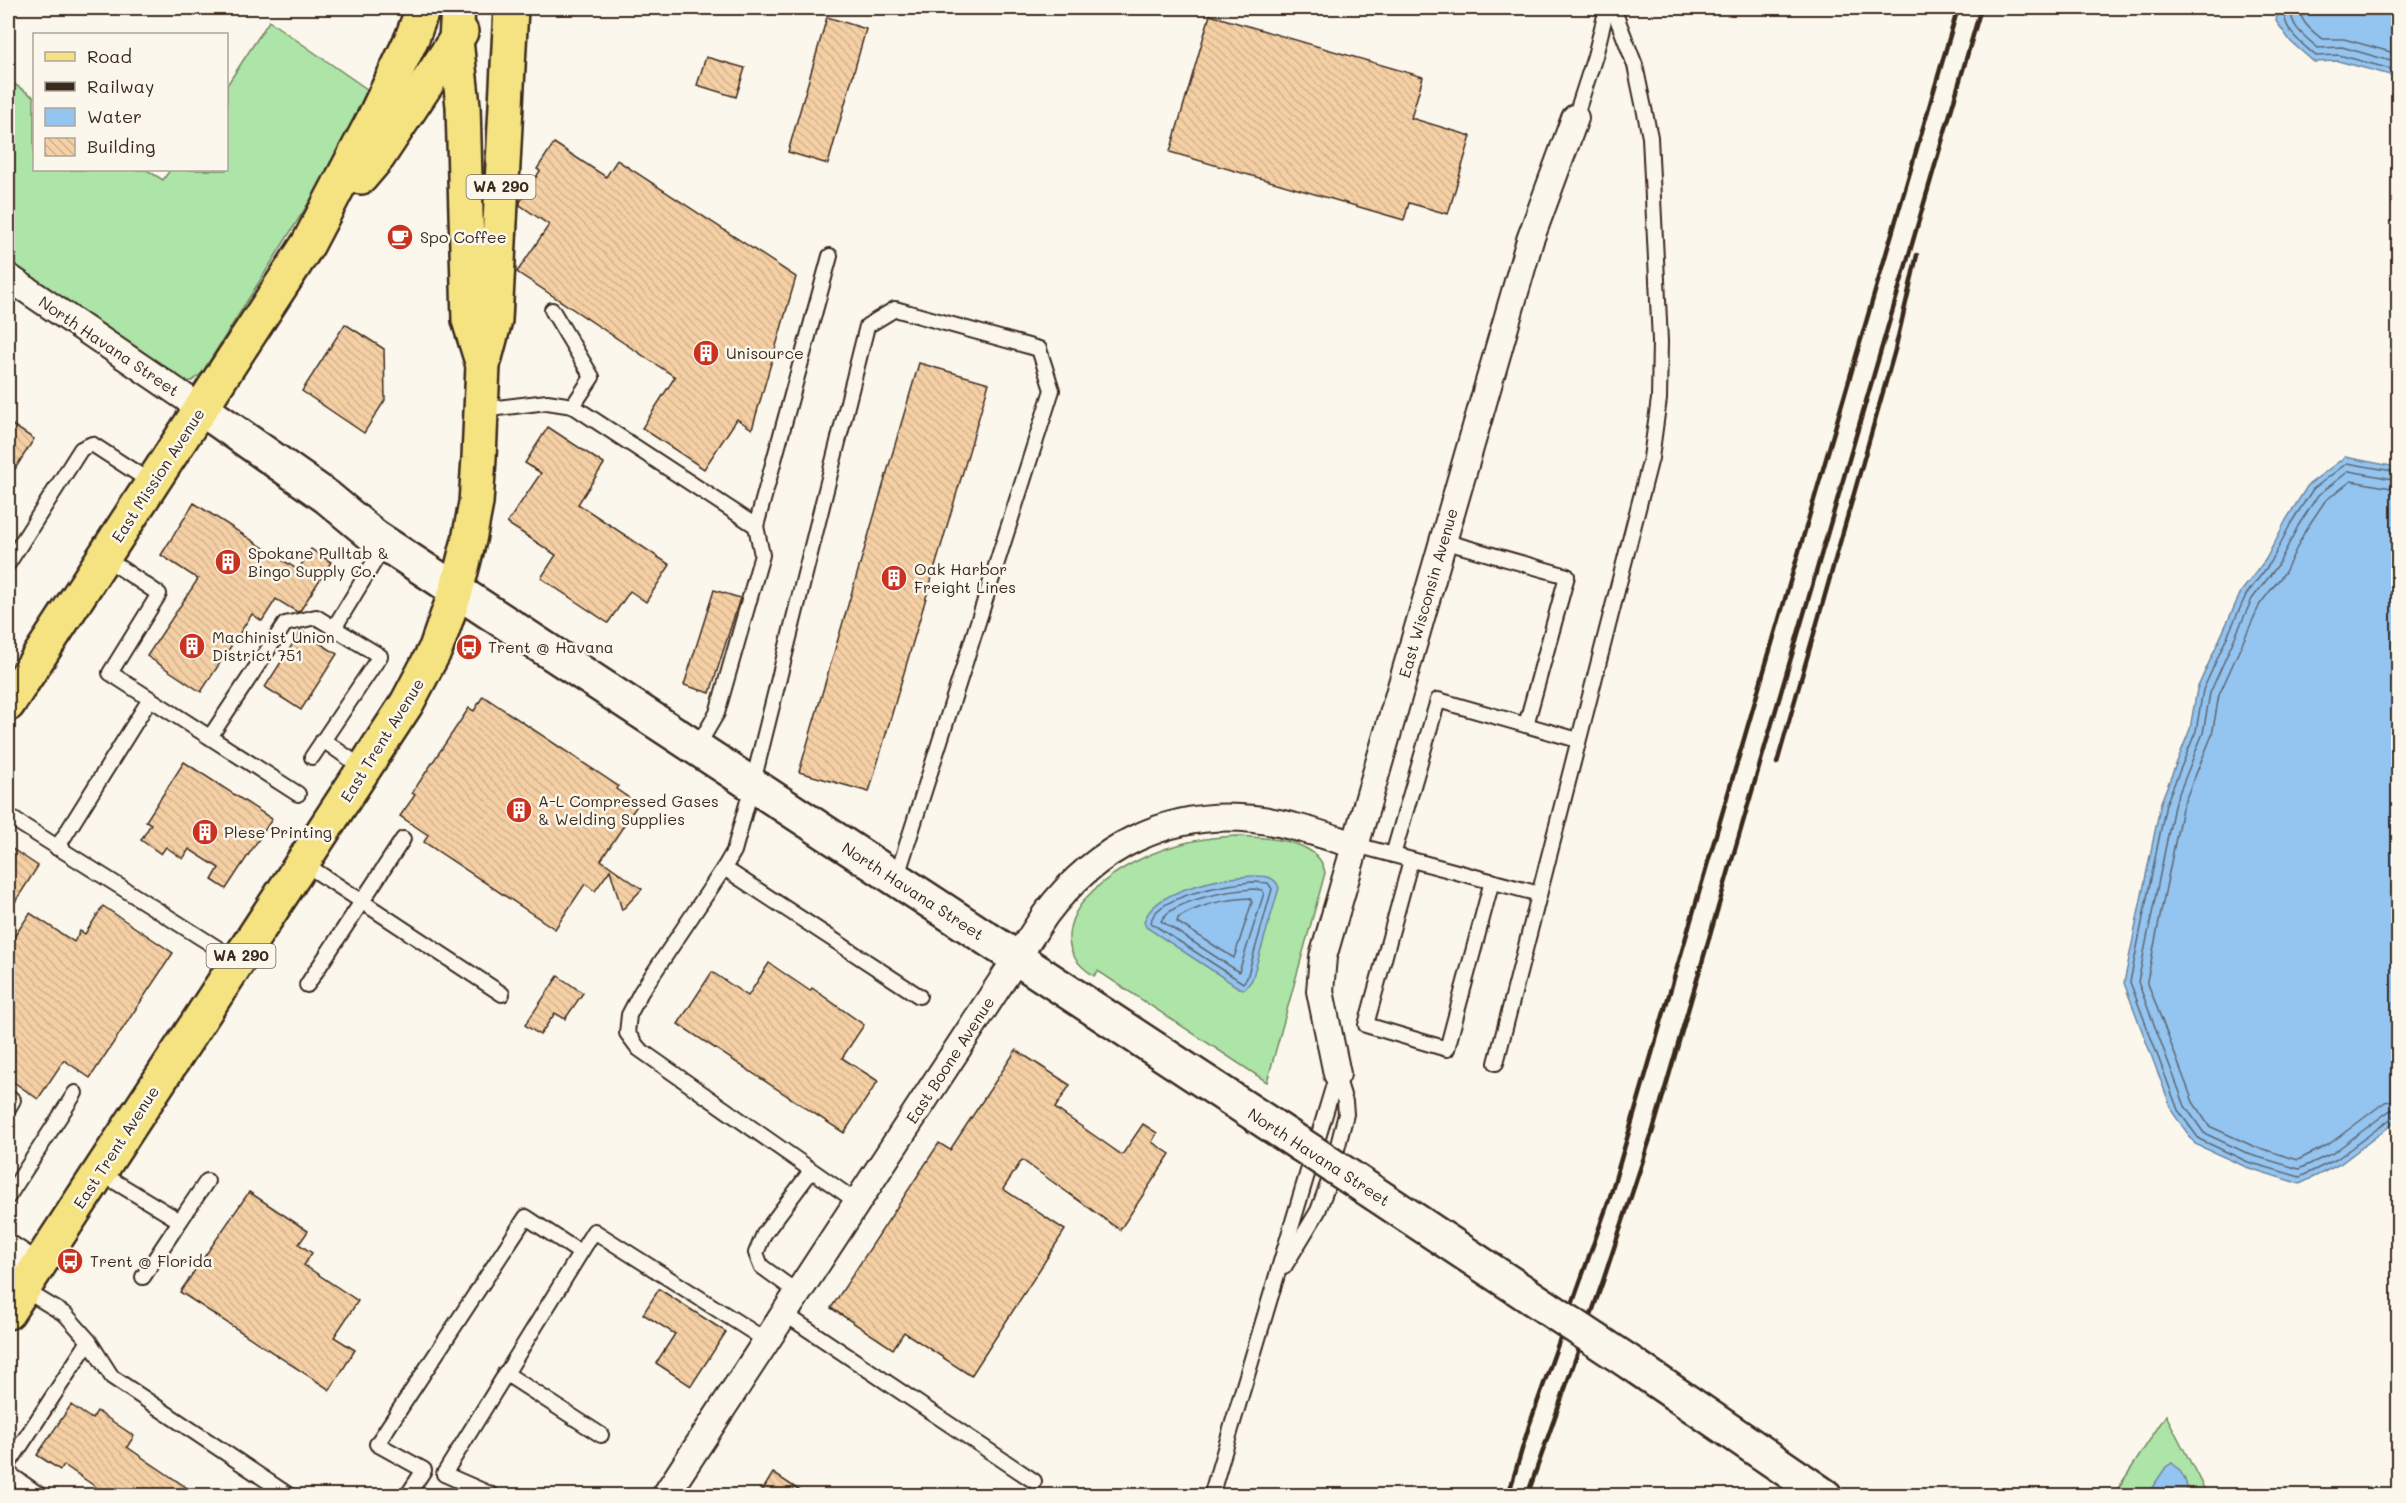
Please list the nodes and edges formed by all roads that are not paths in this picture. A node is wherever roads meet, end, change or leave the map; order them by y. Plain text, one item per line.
1 (423, 8) edge
2 (458, 8) edge
3 (474, 8) edge
4 (512, 8) edge
5 (1607, 8) edge
6 (1613, 8) edge
7 (456, 40) junction
8 (1575, 118) joint
9 (308, 244) junction
10 (830, 256) dead end
11 (8, 278) edge
12 (552, 310) dead end
13 (483, 365) junction
14 (573, 406) junction
15 (201, 409) junction
16 (481, 410) junction
17 (153, 483) junction
18 (756, 526) junction
19 (1443, 541) junction
20 (385, 544) junction
21 (104, 557) junction
22 (8, 564) edge
23 (456, 591) junction
24 (334, 628) junction
25 (150, 699) junction
26 (8, 704) edge
27 (1526, 725) junction
28 (210, 737) junction
29 (1578, 740) junction
30 (323, 741) junction
31 (696, 749) junction
32 (312, 757) dead end
33 (364, 769) junction
34 (752, 786) junction
35 (298, 794) dead end
36 (8, 816) edge
37 (404, 839) dead end
38 (1356, 845) junction
39 (57, 848) junction
40 (1393, 855) junction
41 (1412, 860) junction
42 (302, 862) junction
43 (724, 868) junction
44 (896, 880) junction
45 (1492, 881) junction
46 (1539, 894) junction
47 (362, 902) junction
48 (1016, 959) junction
49 (238, 961) junction
50 (307, 986) dead end
51 (502, 994) dead end
52 (919, 996) dead end
53 (1496, 1063) dead end
54 (1337, 1074) junction
55 (75, 1093) dead end
56 (811, 1171) junction
57 (99, 1172) junction
58 (207, 1181) dead end
59 (8, 1197) edge
60 (857, 1202) junction
61 (180, 1221) junction
62 (8, 1248) edge
63 (579, 1252) junction
64 (142, 1277) dead end
65 (22, 1289) edge
66 (1268, 1299) junction
67 (791, 1303) junction
68 (89, 1341) junction
69 (767, 1341) junction
70 (506, 1373) junction
71 (601, 1436) dead end
72 (8, 1465) edge
73 (424, 1470) junction
74 (8, 1473) edge
75 (444, 1474) junction
76 (1034, 1481) dead end
77 (492, 1495) edge
78 (41, 1496) edge
79 (291, 1496) edge
80 (407, 1496) edge
81 (665, 1496) edge
82 (1211, 1496) edge
83 (1825, 1496) edge

1 - 9 main road, East Mission Avenue
2 - 7 main road, East Trent Avenue / WA 290
3 - 7 main road, East Mission Avenue
4 - 13 main road, East Trent Avenue / WA 290
5 - 8 lane
6 - 29 lane
7 - 9 main road, East Mission Avenue
7 - 13 main road, East Trent Avenue / WA 290
8 - 19 street, East Wisconsin Avenue
9 - 15 main road, East Mission Avenue
10 - 18 lane
11 - 15 street, North Havana Street
12 - 14 lane
13 - 16 main road, East Trent Avenue / WA 290
14 - 16 lane
14 - 18 lane
15 - 17 main road, East Mission Avenue
15 - 20 street, North Havana Street
16 - 23 main road, East Trent Avenue / WA 290
17 - 21 main road, East Mission Avenue
17 - 22 lane
18 - 31 lane
19 - 27 lane
19 - 38 street, East Wisconsin Avenue
20 - 23 street, North Havana Street
20 - 24 lane
21 - 25 lane
21 - 26 main road, East Mission Avenue
23 - 31 street, North Havana Street
23 - 33 main road, East Trent Avenue / WA 290
24 - 28 lane
24 - 30 lane
25 - 28 lane
25 - 39 lane
27 - 29 lane
27 - 40 lane
28 - 35 lane
29 - 46 lane
30 - 32 lane
30 - 33 lane
31 - 34 street, North Havana Street
33 - 42 main road, East Trent Avenue / WA 290
34 - 43 lane
34 - 44 street, North Havana Street
34 - 44 lane
36 - 39 lane
37 - 47 lane
38 - 40 lane
38 - 48 street, East Boone Avenue
38 - 54 street, East Wisconsin Avenue
39 - 49 lane
40 - 41 lane
41 - 45 lane
41 - 45 lane
42 - 47 lane
42 - 49 main road, East Trent Avenue / WA 290
43 - 52 lane
43 - 56 lane
44 - 48 street, North Havana Street
45 - 46 lane
46 - 53 lane
47 - 50 lane
47 - 51 lane
48 - 60 street, East Boone Avenue
48 - 83 street, North Havana Street, bridge
49 - 57 main road, East Trent Avenue / WA 290
54 - 66 lane
54 - 66 lane
55 - 59 lane
56 - 60 lane
56 - 67 lane
57 - 61 lane
57 - 65 main road, East Trent Avenue / WA 290
58 - 61 lane
60 - 67 street, East Boone Avenue
61 - 64 lane
62 - 65 street
63 - 69 lane
63 - 70 lane
63 - 73 lane
65 - 68 lane
66 - 82 lane
67 - 69 street, East Boone Avenue
67 - 76 lane
68 - 72 lane
68 - 79 lane
69 - 81 street, East Boone Avenue
70 - 71 lane
70 - 75 lane
73 - 75 lane
73 - 80 lane
74 - 78 lane
75 - 77 lane

